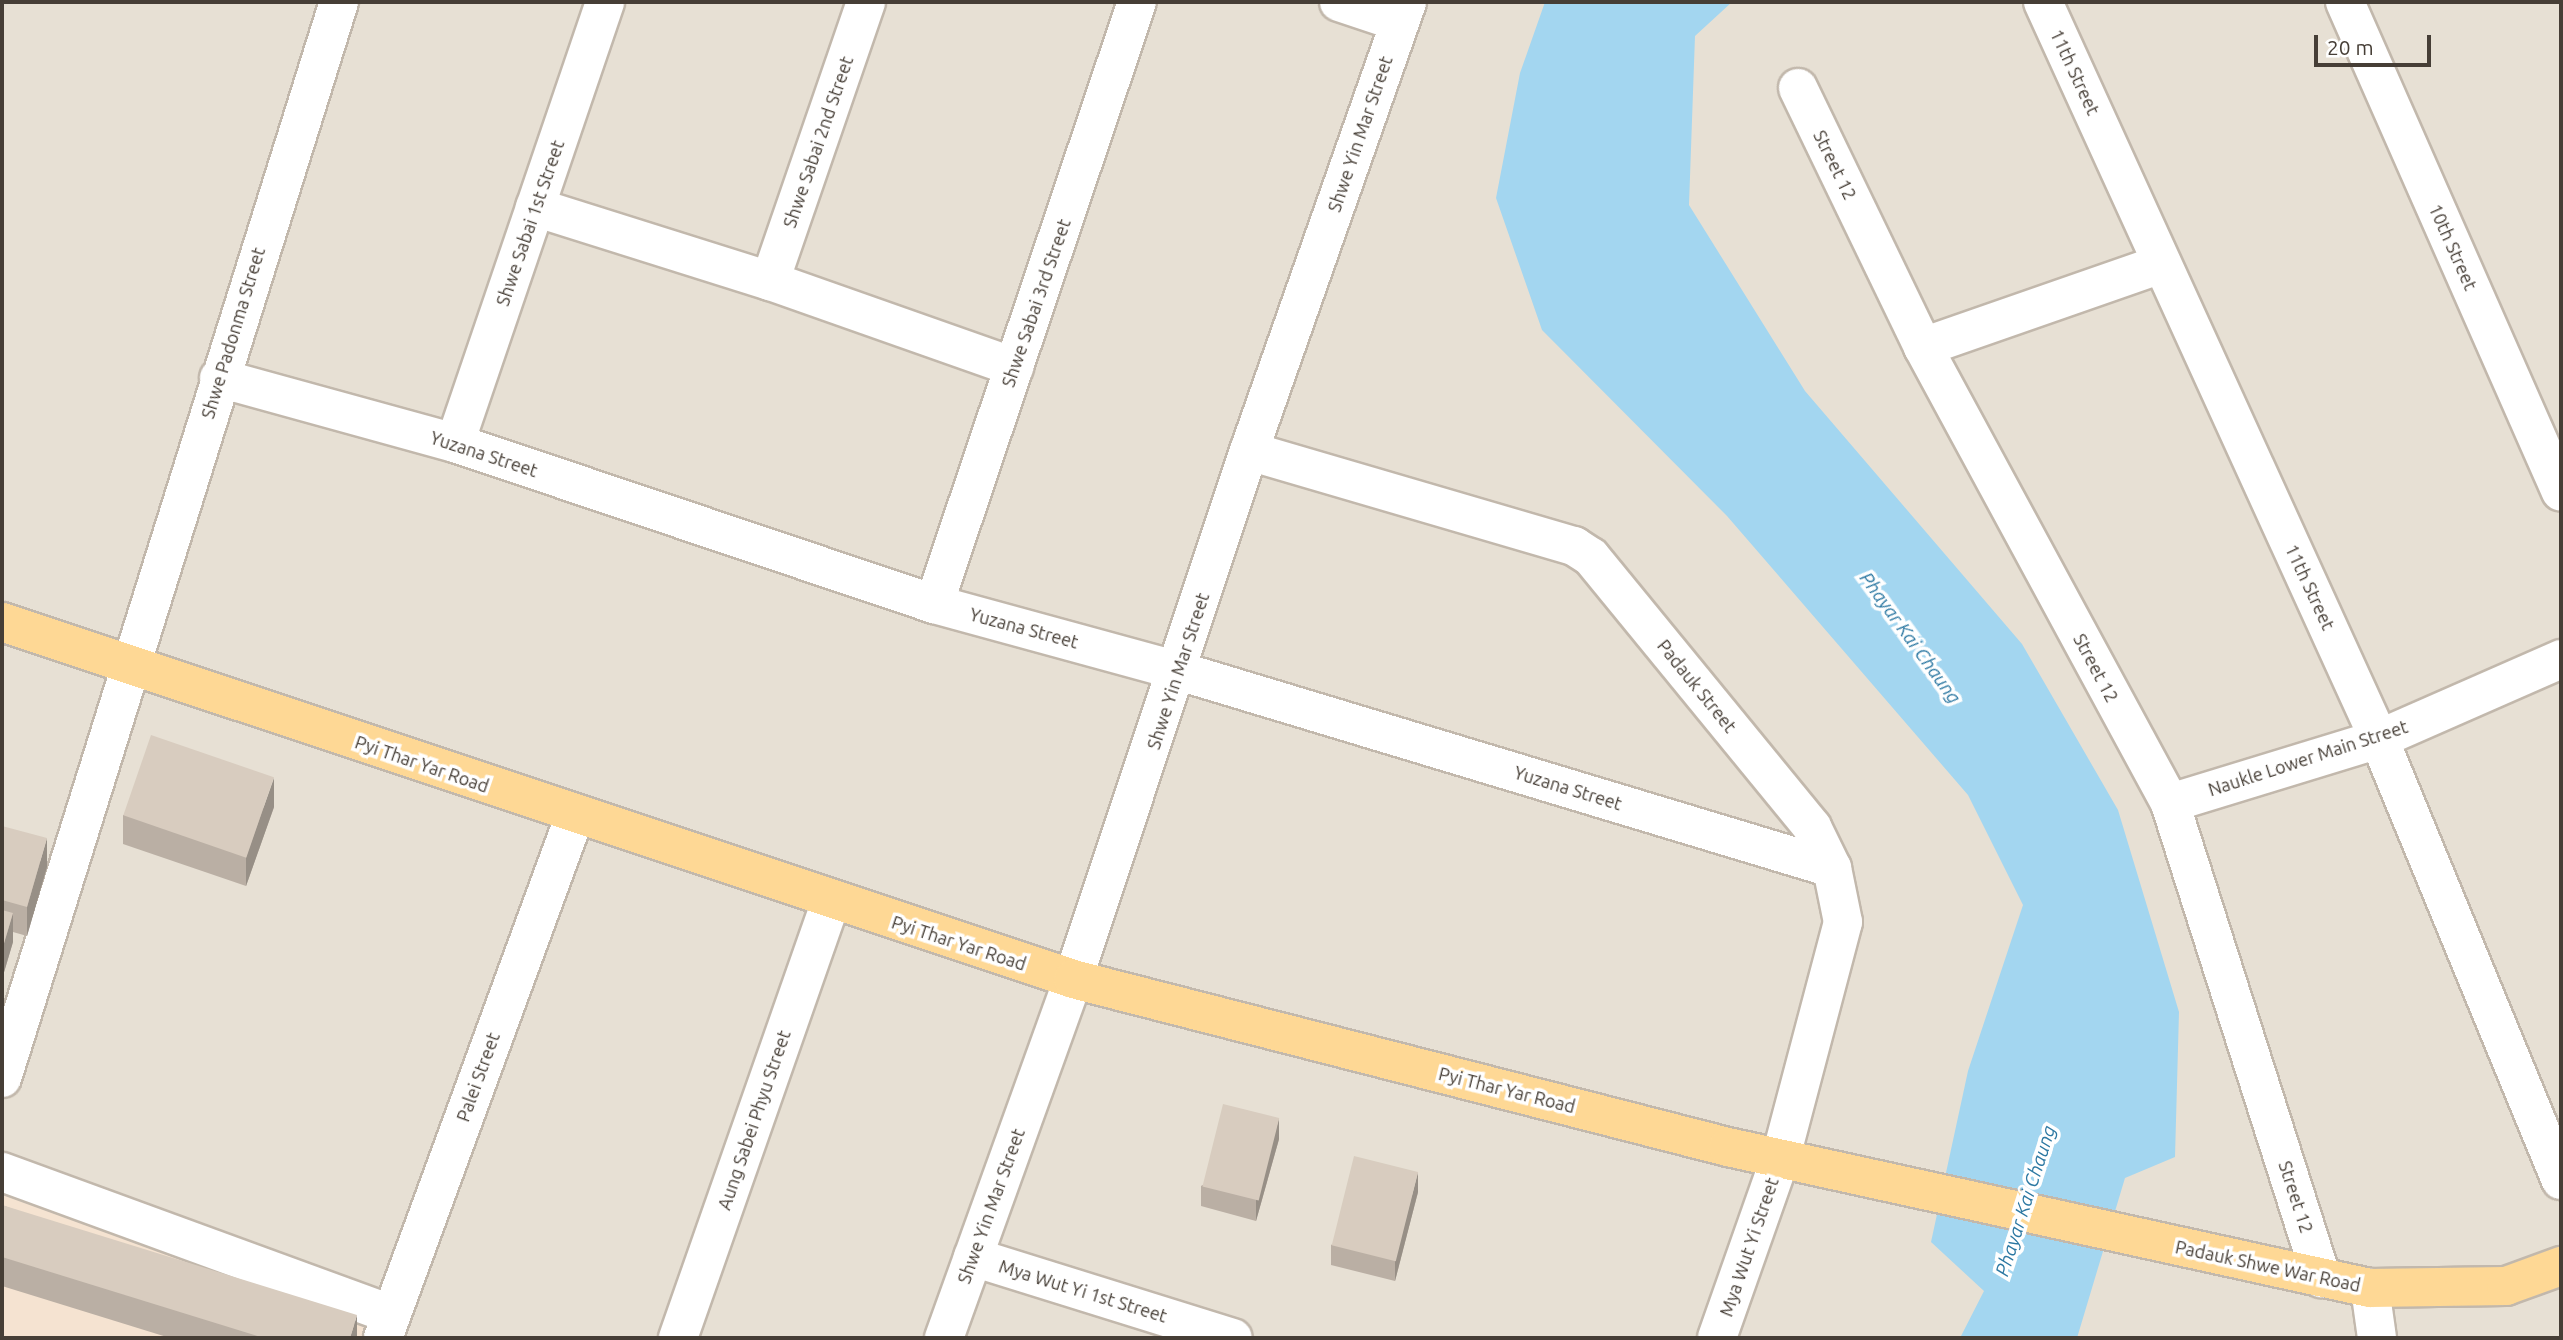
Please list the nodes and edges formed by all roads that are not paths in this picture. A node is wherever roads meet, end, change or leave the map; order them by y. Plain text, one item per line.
1 (339, 2) edge
2 (605, 2) edge
3 (866, 2) edge
4 (1137, 2) edge
5 (1339, 2) edge
6 (2043, 2) edge
7 (2345, 2) edge
8 (1403, 12) edge
9 (1798, 88) dead end
10 (535, 207) junction
11 (2162, 264) junction
12 (770, 281) junction
13 (1923, 347) junction
14 (1014, 367) junction
15 (219, 378) junction
16 (455, 443) junction
17 (1249, 451) junction
18 (2561, 492) edge
19 (934, 604) junction
20 (2, 622) edge
21 (2561, 659) edge
22 (129, 665) junction
23 (1179, 671) junction
24 (2379, 739) junction
25 (2170, 803) junction
26 (575, 815) junction
27 (1832, 868) junction
28 (831, 901) junction
29 (1073, 979) junction
30 (2, 1078) edge
31 (1781, 1156) junction
32 (2, 1172) edge
33 (2561, 1180) edge
34 (1937, 1197) joint
35 (973, 1257) junction
36 (2561, 1266) edge
37 (2322, 1278) junction
38 (2370, 1288) junction
39 (387, 1326) edge
40 (678, 1338) edge
41 (944, 1338) edge
42 (1233, 1338) edge
43 (1717, 1338) edge
44 (2377, 1338) edge

1 - 15 street, Shwe Padonma Street
2 - 10 street, Shwe Sabai 1st Street
3 - 12 street, Shwe Sabai 2nd Street
4 - 14 street, Shwe Sabai 3rd Street
5 - 8 street
6 - 11 street, 11th Street
7 - 18 street, 10th Street
8 - 17 street, Shwe Yin Mar Street
9 - 13 street, Street 12
10 - 12 street
10 - 16 street, Shwe Sabai 1st Street
11 - 13 street
11 - 24 street, 11th Street
12 - 14 street
13 - 25 street, Street 12
14 - 19 street, Shwe Sabai 3rd Street
15 - 16 street, Yuzana Street
15 - 22 street, Shwe Padonma Street
16 - 19 street, Yuzana Street
17 - 23 street, Shwe Yin Mar Street
17 - 27 street, Padauk Street
19 - 23 street, Yuzana Street
20 - 22 main road, Pyi Thar Yar Road
21 - 24 street, Naukle Lower Main Street
22 - 26 main road, Pyi Thar Yar Road
22 - 30 street, Shwe Padonma Street
23 - 27 street, Yuzana Street
23 - 29 street, Shwe Yin Mar Street
24 - 25 street, Naukle Lower Main Street
24 - 33 street, 11th Street
25 - 37 street, Street 12
26 - 28 main road, Pyi Thar Yar Road
26 - 39 street, Palei Street
27 - 31 street, Padauk Street
28 - 29 main road, Pyi Thar Yar Road
28 - 40 street, Aung Sabei Phyu Street
29 - 31 main road, Pyi Thar Yar Road
29 - 35 street, Shwe Yin Mar Street
31 - 34 main road, Pyi Thar Yar Road
31 - 43 street, Mya Wut Yi Street
32 - 39 street
34 - 37 main road, Padauk Shwe War Road
35 - 41 street, Shwe Yin Mar Street
35 - 42 street, Mya Wut Yi 1st Street
36 - 38 main road, Padauk Shwe War Road
37 - 38 main road, Padauk Shwe War Road
38 - 44 street

